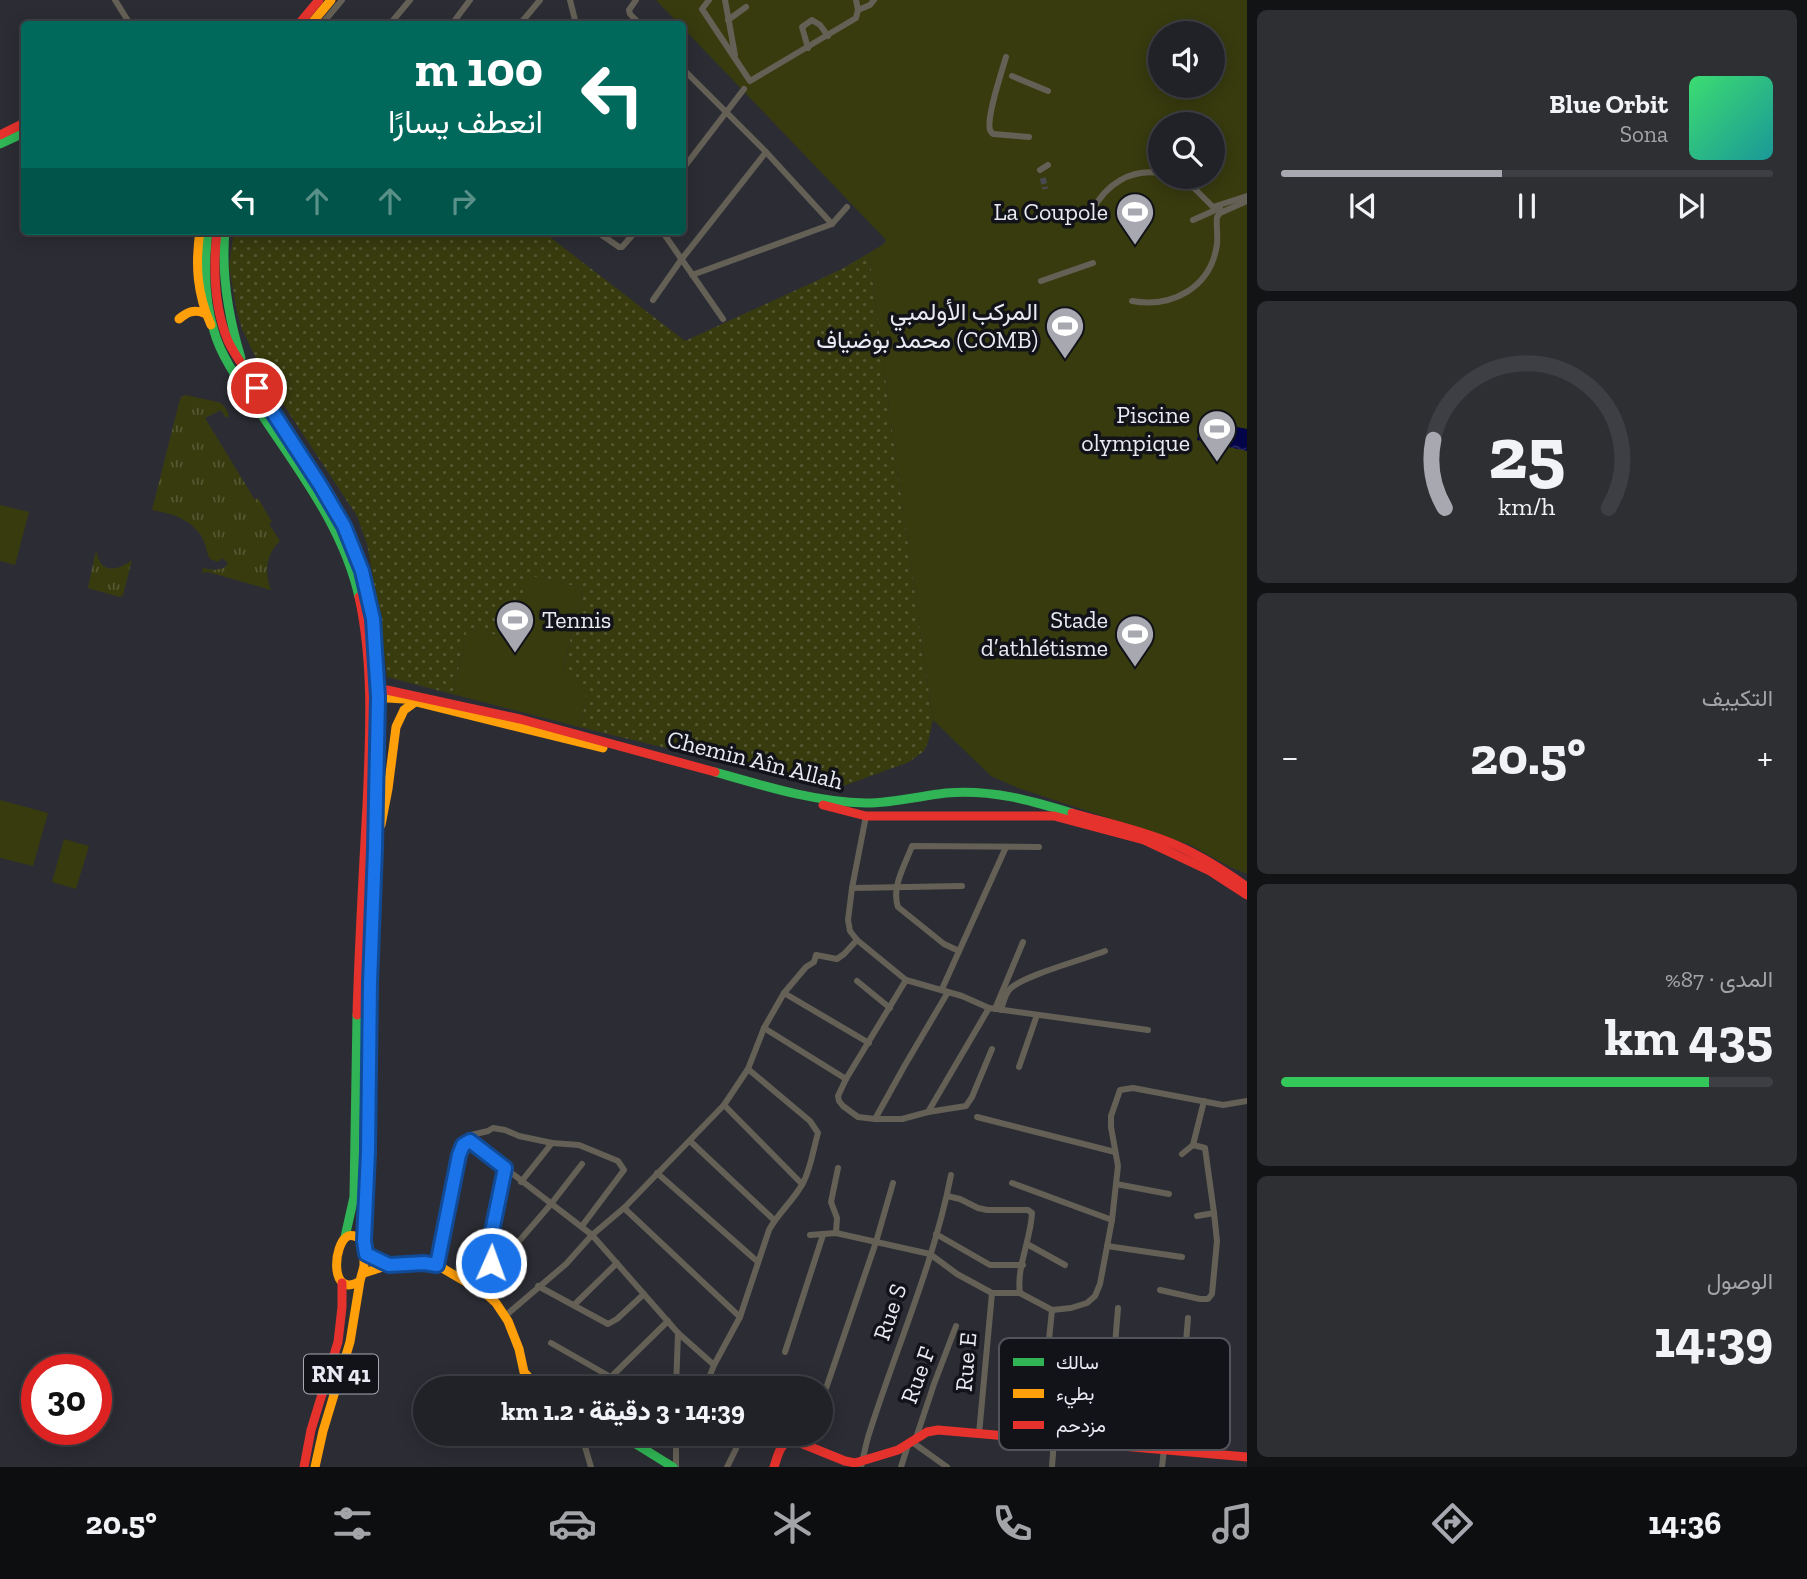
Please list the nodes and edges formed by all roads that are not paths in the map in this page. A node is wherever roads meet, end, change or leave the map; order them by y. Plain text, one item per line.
1 (115, 0) edge
2 (319, 0) edge
3 (331, 0) edge
4 (342, 0) edge
5 (410, 0) edge
6 (470, 0) edge
7 (540, 0) edge
8 (570, 0) edge
9 (636, 0) edge
10 (709, 0) edge
11 (725, 0) edge
12 (856, 0) edge
13 (874, 0) edge
14 (746, 7) dead end
15 (858, 10) junction
16 (728, 20) junction
17 (129, 21) edge
18 (314, 21) edge
19 (392, 21) edge
20 (454, 21) edge
21 (522, 21) edge
22 (575, 21) edge
23 (637, 21) edge
24 (828, 36) junction
25 (808, 47) junction
26 (1006, 57) dead end
27 (736, 61) junction
28 (686, 75) edge
29 (1012, 76) dead end
30 (744, 89) dead end
31 (1048, 91) dead end
32 (726, 111) junction
33 (21, 124) edge
34 (21, 134) edge
35 (0, 135) edge
36 (1029, 137) dead end
37 (0, 144) edge
38 (766, 152) junction
39 (686, 165) edge
40 (1048, 165) dead end
41 (1040, 170) dead end
42 (1148, 172) edge
43 (1195, 189) edge
44 (1247, 195) edge
45 (1247, 201) edge
46 (1232, 204) junction
47 (847, 207) dead end
48 (1092, 211) dead end
49 (1193, 220) dead end
50 (832, 224) junction
51 (199, 235) edge
52 (208, 235) edge
53 (216, 235) edge
54 (225, 235) edge
55 (602, 235) edge
56 (632, 235) edge
57 (665, 235) edge
58 (681, 260) junction
59 (1093, 263) dead end
60 (692, 275) junction
61 (1041, 281) dead end
62 (653, 300) dead end
63 (1132, 301) dead end
64 (204, 313) junction
65 (178, 319) dead end
66 (723, 319) dead end
67 (214, 332) junction
68 (244, 368) junction
69 (374, 692) junction
70 (415, 702) junction
71 (1025, 799) junction
72 (869, 803) junction
73 (866, 816) junction
74 (1025, 816) junction
75 (1039, 846) dead end
76 (1006, 847) junction
77 (375, 849) junction
78 (962, 886) dead end
79 (1247, 887) edge
80 (852, 888) junction
81 (896, 888) junction
82 (1247, 895) edge
83 (857, 940) junction
84 (1023, 942) dead end
85 (958, 951) junction
86 (1105, 951) dead end
87 (906, 980) junction
88 (857, 981) dead end
89 (945, 991) junction
90 (784, 993) junction
91 (890, 1008) junction
92 (995, 1009) junction
93 (1037, 1015) junction
94 (764, 1028) junction
95 (1148, 1030) dead end
96 (869, 1042) junction
97 (992, 1049) dead end
98 (1019, 1067) dead end
99 (748, 1069) junction
100 (846, 1079) junction
101 (1204, 1101) junction
102 (1247, 1101) edge
103 (724, 1105) junction
104 (928, 1112) junction
105 (977, 1117) dead end
106 (875, 1119) junction
107 (690, 1140) junction
108 (468, 1141) junction
109 (552, 1143) junction
110 (1193, 1145) junction
111 (1115, 1152) junction
112 (1182, 1154) dead end
113 (582, 1164) dead end
114 (505, 1168) junction
115 (838, 1168) dead end
116 (656, 1172) junction
117 (951, 1175) dead end
118 (521, 1182) junction
119 (893, 1183) dead end
120 (1012, 1183) dead end
121 (802, 1184) junction
122 (1116, 1184) junction
123 (1170, 1194) dead end
124 (947, 1196) junction
125 (551, 1204) junction
126 (624, 1208) junction
127 (1214, 1213) junction
128 (1197, 1216) dead end
129 (774, 1220) junction
130 (1112, 1220) junction
131 (582, 1226) junction
132 (836, 1233) junction
133 (936, 1234) junction
134 (592, 1235) junction
135 (810, 1235) dead end
136 (823, 1235) junction
137 (345, 1237) junction
138 (364, 1241) junction
139 (876, 1242) junction
140 (1027, 1244) junction
141 (1107, 1246) junction
142 (366, 1254) junction
143 (930, 1255) junction
144 (1182, 1257) dead end
145 (758, 1262) junction
146 (617, 1263) junction
147 (389, 1265) junction
148 (437, 1265) junction
149 (1023, 1265) junction
150 (1065, 1265) dead end
151 (362, 1276) junction
152 (342, 1283) junction
153 (538, 1286) junction
154 (1160, 1290) dead end
155 (992, 1293) junction
156 (1020, 1293) junction
157 (644, 1294) junction
158 (574, 1305) junction
159 (1118, 1308) dead end
160 (1052, 1310) junction
161 (505, 1316) junction
162 (740, 1317) junction
163 (1188, 1318) dead end
164 (667, 1321) junction
165 (956, 1326) dead end
166 (678, 1333) junction
167 (1049, 1338) edge
168 (1116, 1338) edge
169 (1186, 1338) edge
170 (551, 1343) dead end
171 (785, 1352) dead end
172 (714, 1365) junction
173 (528, 1376) edge
174 (609, 1376) edge
175 (612, 1376) edge
176 (676, 1376) edge
177 (710, 1376) edge
178 (830, 1376) edge
179 (979, 1434) junction
180 (999, 1436) edge
181 (912, 1442) junction
182 (585, 1446) edge
183 (640, 1446) edge
184 (676, 1446) edge
185 (782, 1446) edge
186 (806, 1446) edge
187 (736, 1449) dead end
188 (1177, 1450) edge
189 (1247, 1457) edge
190 (862, 1464) edge
191 (304, 1467) edge
192 (315, 1467) edge
193 (591, 1467) edge
194 (675, 1467) edge
195 (727, 1467) edge
196 (774, 1467) edge
197 (901, 1467) edge
198 (947, 1467) edge

1 - 17 street
2 - 18 main road
3 - 18 main road
4 - 18 street
5 - 19 street
6 - 20 street
7 - 21 street
8 - 22 street
9 - 23 street
10 - 27 street
11 - 16 street
12 - 15 street
13 - 15 street
14 - 16 street
15 - 24 street
16 - 27 street
24 - 25 street
24 - 25 street
25 - 27 street
26 - 36 street
28 - 32 street
29 - 31 street
30 - 32 street
32 - 38 street
32 - 39 street
33 - 35 main road
34 - 37 main road
38 - 50 street
38 - 58 street
40 - 41 street
42 - 48 street
43 - 46 street
44 - 46 street
45 - 46 street
46 - 49 street
46 - 63 street
47 - 50 street
50 - 60 street
51 - 64 main road
52 - 67 main road
53 - 68 main road
54 - 68 main road
55 - 56 street
57 - 58 street
58 - 60 street
58 - 62 street
59 - 61 street
60 - 66 street
64 - 65 main road
64 - 67 main road
67 - 69 main road
68 - 69 main road
69 - 70 main road, Chemin Aîn Allah
69 - 72 main road, Chemin Aîn Allah
69 - 77 main road
69 - 137 main road
70 - 73 main road, Chemin Aîn Allah
70 - 77 main road
71 - 72 main road, Chemin Aîn Allah
71 - 74 main road
71 - 79 main road, Chemin Aîn Allah
72 - 73 main road
73 - 74 main road, Chemin Aîn Allah
73 - 80 street
74 - 82 main road, Chemin Aîn Allah
75 - 76 street
76 - 81 street
76 - 85 street
77 - 138 main road
78 - 81 street
80 - 81 street
80 - 83 street
81 - 85 street
83 - 87 street
83 - 90 street
84 - 92 street
85 - 89 street
86 - 92 street
87 - 89 street
87 - 91 street
88 - 91 street
89 - 92 street
89 - 106 street
90 - 94 street
90 - 96 street
91 - 96 street
92 - 93 street
92 - 104 street
93 - 95 street
93 - 98 street
94 - 99 street
94 - 100 street
96 - 100 street
97 - 104 street
99 - 103 street
99 - 121 street
100 - 106 street
101 - 102 street
101 - 110 street
101 - 111 street
103 - 107 street
103 - 121 street
104 - 106 street
105 - 111 street
107 - 116 street
107 - 129 street
108 - 109 street
108 - 114 street
108 - 148 street
109 - 118 street
109 - 131 street
110 - 112 street
110 - 127 street
111 - 122 street
113 - 125 street
114 - 118 street
114 - 125 street
115 - 132 street
116 - 126 street
116 - 145 street
117 - 124 street, Rue S
118 - 125 street
119 - 139 street
120 - 130 street
121 - 129 street
122 - 123 street
122 - 130 street
124 - 133 street, Rue S
124 - 140 street
125 - 131 street
126 - 134 street
126 - 162 street
127 - 128 street
127 - 154 street
129 - 145 street
130 - 141 street
131 - 134 street
132 - 136 street
132 - 139 street
133 - 143 street, Rue S
133 - 149 street
134 - 146 street
134 - 153 street
135 - 136 street
136 - 171 street
137 - 138 main road
137 - 152 main road
138 - 142 main road
139 - 143 street
139 - 178 street
140 - 149 street
140 - 150 street
141 - 144 street
141 - 160 street
142 - 147 main road
142 - 151 main road
143 - 155 street
143 - 190 street, Rue S
145 - 162 street
146 - 157 street
146 - 158 street
147 - 148 main road
147 - 151 main road
148 - 161 main road
149 - 156 street
151 - 152 main road
151 - 192 main road, RN 41
152 - 191 main road, RN 41
153 - 158 street
153 - 161 street
155 - 156 street
155 - 179 street, Rue E
156 - 160 street
157 - 158 street
157 - 164 street
159 - 168 street
160 - 167 street
161 - 173 main road
162 - 172 street
163 - 169 street
164 - 166 street
164 - 175 street
165 - 181 street, Rue F
166 - 172 street
166 - 176 street
170 - 174 street
172 - 177 street
179 - 180 main road
179 - 181 main road
181 - 190 main road
181 - 197 street, Rue F
181 - 198 street
182 - 193 street
183 - 194 main road
184 - 194 street
185 - 196 main road
186 - 190 main road
187 - 195 street
188 - 189 main road

